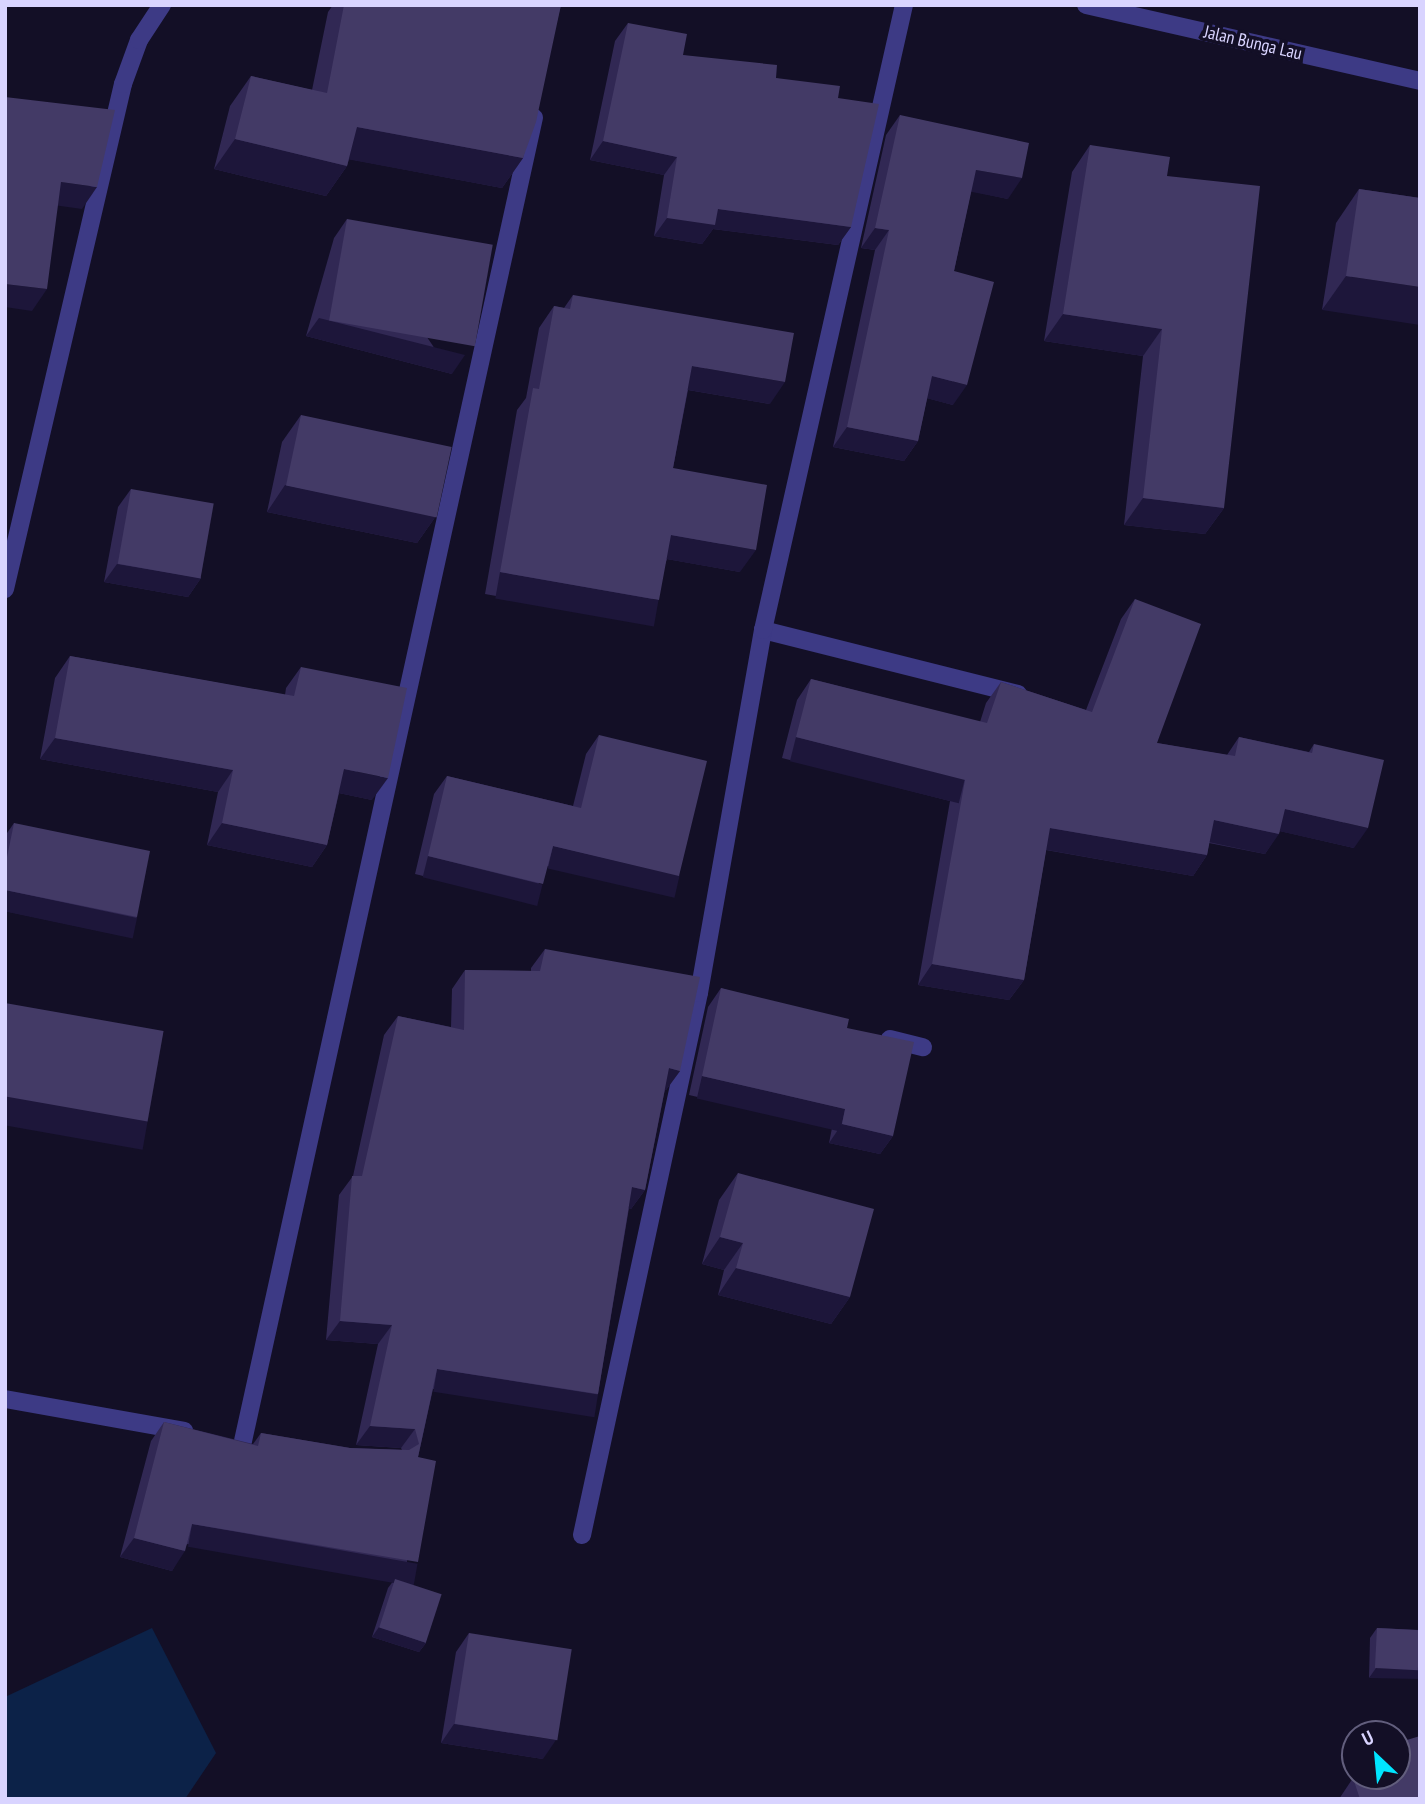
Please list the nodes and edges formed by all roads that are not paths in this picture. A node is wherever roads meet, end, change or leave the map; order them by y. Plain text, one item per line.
1 (162, 5) edge
2 (904, 5) edge
3 (1086, 5) edge
4 (1420, 81) edge
5 (538, 100) edge
6 (5, 589) edge
7 (763, 630) junction
8 (1037, 698) edge
9 (870, 1034) edge
10 (923, 1047) dead end
11 (5, 1399) edge
12 (203, 1434) edge
13 (243, 1441) edge
14 (582, 1535) dead end

1 - 6 street
2 - 7 street
3 - 4 street, Jalan Bunga Lau
5 - 13 street
7 - 8 street
7 - 14 street
9 - 10 street
11 - 12 street

